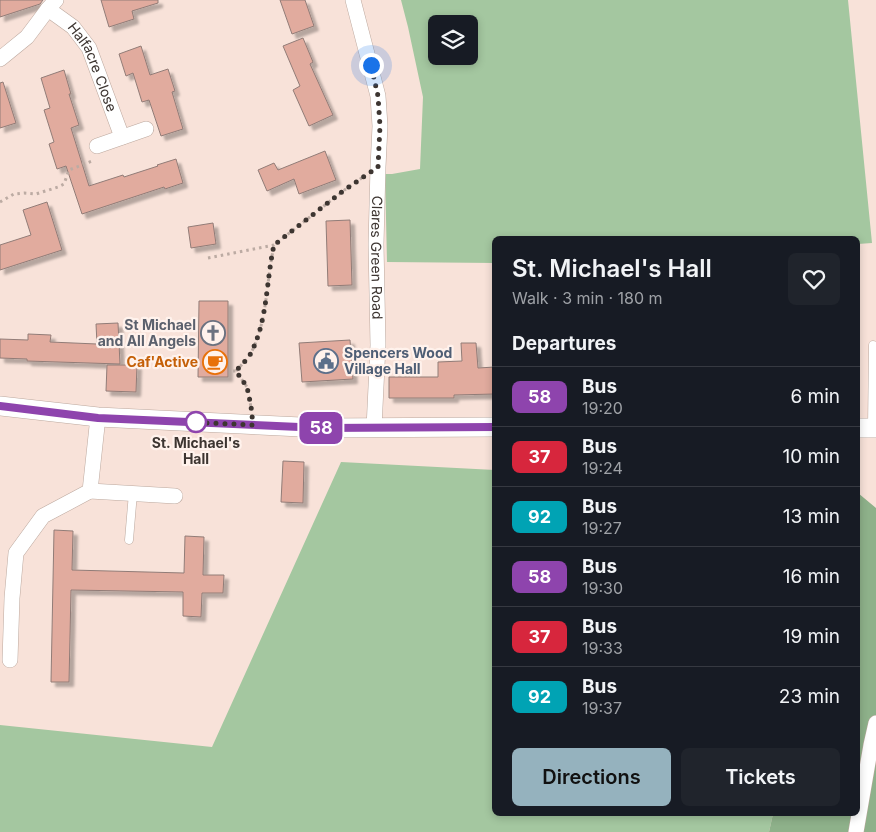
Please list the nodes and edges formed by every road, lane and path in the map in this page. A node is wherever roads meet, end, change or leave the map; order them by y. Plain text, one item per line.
1 (353, 0) edge
2 (52, 4) edge
3 (0, 59) edge
4 (146, 129) dead end
5 (122, 137) junction
6 (96, 146) joint
7 (378, 167) junction
8 (0, 202) edge
9 (274, 245) junction
10 (208, 258) dead end
11 (873, 345) dead end
12 (0, 406) edge
13 (98, 418) junction
14 (253, 425) junction
15 (492, 427) edge
16 (374, 428) junction
17 (868, 428) edge
18 (90, 491) junction
19 (133, 494) junction
20 (175, 496) dead end
21 (129, 540) dead end
22 (10, 660) dead end
23 (876, 723) edge
24 (860, 809) edge
25 (859, 816) edge
26 (856, 832) edge

1 - 7 street, Clares Green Road
2 - 3 street
2 - 5 street, Halfacre Close
4 - 5 street
5 - 6 street
6 - 8 path
7 - 9 path
7 - 16 street, Clares Green Road
9 - 10 path
9 - 14 path
11 - 17 lane
12 - 13 street
13 - 14 street
13 - 18 street
14 - 16 street
15 - 16 street
18 - 19 street
18 - 22 street
19 - 20 street
19 - 21 lane
23 - 24 street
25 - 26 street

